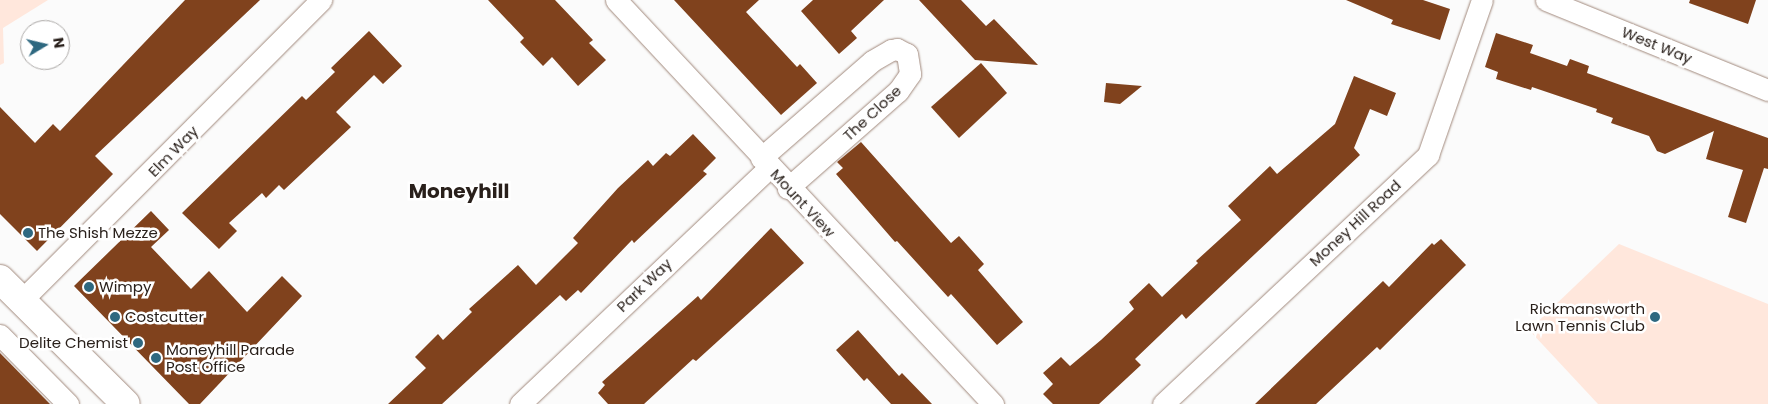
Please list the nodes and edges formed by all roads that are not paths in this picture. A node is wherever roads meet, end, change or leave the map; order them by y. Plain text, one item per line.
1 (321, 0) edge
2 (616, 0) edge
3 (1482, 0) edge
4 (1546, 0) edge
5 (1767, 85) edge
6 (766, 162) junction
7 (788, 188) junction
8 (0, 279) edge
9 (22, 300) junction
10 (0, 335) edge
11 (68, 404) edge
12 (126, 404) edge
13 (520, 404) edge
14 (993, 404) edge
15 (1163, 404) edge

1 - 9 street, Elm Way
2 - 6 street, Mount View
3 - 15 street, Money Hill Road
4 - 5 street, West Way
6 - 7 street, Mount View
6 - 7 street, The Close
6 - 13 street, Park Way
7 - 14 street, Mount View
8 - 9 main road
9 - 12 main road
10 - 11 street

